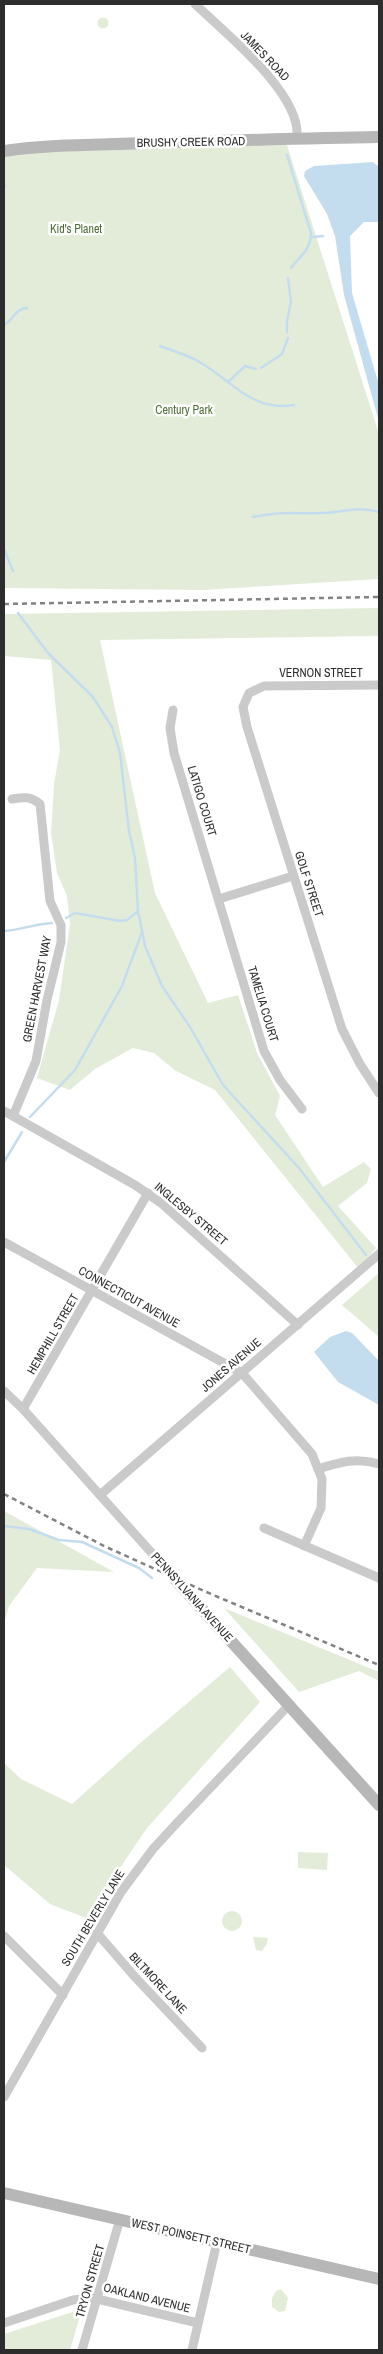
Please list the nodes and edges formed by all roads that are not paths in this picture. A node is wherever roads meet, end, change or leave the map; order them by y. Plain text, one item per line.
1 (194, 4) edge
2 (379, 137) edge
3 (297, 138) junction
4 (4, 151) edge
5 (379, 685) edge
6 (264, 686) joint
7 (174, 710) dead end
8 (12, 799) dead end
9 (293, 876) junction
10 (219, 899) junction
11 (379, 1093) edge
12 (302, 1109) dead end
13 (4, 1111) edge
14 (12, 1116) junction
15 (148, 1193) junction
16 (4, 1242) edge
17 (379, 1254) edge
18 (92, 1291) junction
19 (298, 1324) junction
20 (242, 1373) junction
21 (4, 1391) edge
22 (23, 1409) junction
23 (379, 1464) edge
24 (318, 1469) junction
25 (100, 1495) junction
26 (264, 1528) dead end
27 (304, 1546) junction
28 (175, 1578) joint
29 (379, 1578) edge
30 (290, 1704) junction
31 (379, 1805) edge
32 (97, 1933) junction
33 (4, 1936) edge
34 (62, 1995) junction
35 (202, 2048) dead end
36 (4, 2097) edge
37 (4, 2193) edge
38 (120, 2220) junction
39 (217, 2242) junction
40 (379, 2279) edge
41 (99, 2298) junction
42 (4, 2323) edge
43 (198, 2323) junction
44 (82, 2350) edge
45 (192, 2350) edge

1 - 3 street, JAMES ROAD
2 - 3 street, BRUSHY CREEK ROAD
3 - 4 street, BRUSHY CREEK ROAD
5 - 6 street, VERNON STREET
6 - 9 street, GOLF STREET
7 - 10 street, LATIGO COURT
8 - 14 street, GREEN HARVEST WAY
9 - 10 street
9 - 11 street, GOLF STREET
10 - 12 street, TAMELIA COURT
13 - 14 street, INGLESBY STREET
14 - 15 street, INGLESBY STREET
15 - 18 street, HEMPHILL STREET
15 - 19 street, INGLESBY STREET
16 - 18 street, CONNECTICUT AVENUE
17 - 19 street, JONES AVENUE
18 - 20 street, CONNECTICUT AVENUE
18 - 22 street, HEMPHILL STREET
19 - 20 street, JONES AVENUE
20 - 24 street
20 - 25 street, JONES AVENUE
21 - 22 street, PENNSYLVANIA AVENUE
22 - 25 street, PENNSYLVANIA AVENUE
23 - 24 street
24 - 27 street
25 - 28 street, PENNSYLVANIA AVENUE
26 - 27 street
27 - 29 street
28 - 30 street, PENNSYLVANIA AVENUE
30 - 31 street, PENNSYLVANIA AVENUE
30 - 32 street, SOUTH BEVERLY LANE
32 - 34 street, SOUTH BEVERLY LANE
32 - 35 street, BILTMORE LANE
33 - 34 street
34 - 36 street, SOUTH BEVERLY LANE
37 - 38 street, WEST POINSETT STREET
38 - 39 street, WEST POINSETT STREET
38 - 41 street, TRYON STREET
39 - 40 street, WEST POINSETT STREET
39 - 43 street
41 - 42 street, OAKLAND AVENUE
41 - 43 street, OAKLAND AVENUE
41 - 44 street, TRYON STREET
43 - 45 street

